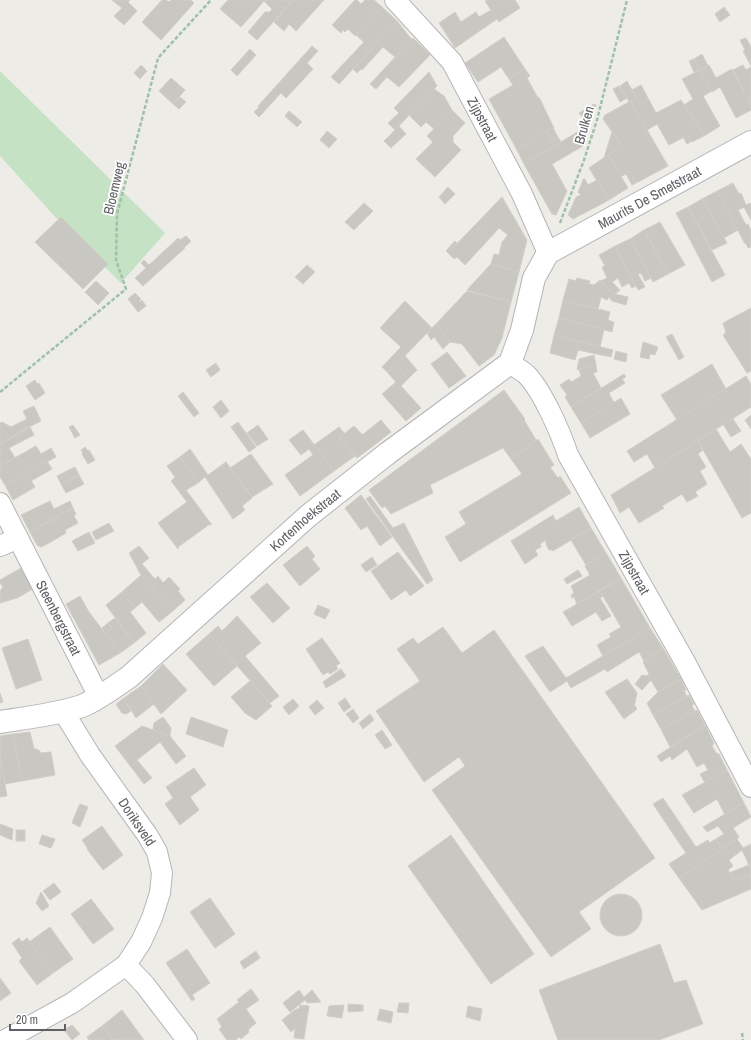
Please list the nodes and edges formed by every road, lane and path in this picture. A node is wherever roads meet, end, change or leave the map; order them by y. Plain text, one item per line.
1 (211, 0) edge
2 (395, 0) edge
3 (627, 0) edge
4 (751, 142) edge
5 (559, 224) dead end
6 (548, 253) junction
7 (510, 363) junction
8 (0, 392) edge
9 (0, 504) edge
10 (18, 538) junction
11 (0, 546) edge
12 (99, 697) junction
13 (63, 711) junction
14 (0, 722) edge
15 (751, 787) edge
16 (126, 965) junction
17 (742, 1033) dead end
18 (5, 1040) edge
19 (187, 1040) edge
20 (743, 1040) edge

1 - 8 path, Bloemweg
2 - 6 street, Zijpstraat
3 - 5 path, Brulken
4 - 6 street, Maurits De Smetstraat
6 - 7 street
7 - 12 street, Kortenhoekstraat
7 - 15 street, Zijpstraat
9 - 10 street, Steenbergstraat
10 - 11 street
10 - 12 street, Steenbergstraat
12 - 13 street, Kortenhoekstraat
13 - 14 street, Kortenhoekstraat
13 - 16 street, Doriksveld
16 - 18 street, Doriksveld
16 - 19 street
17 - 20 path

